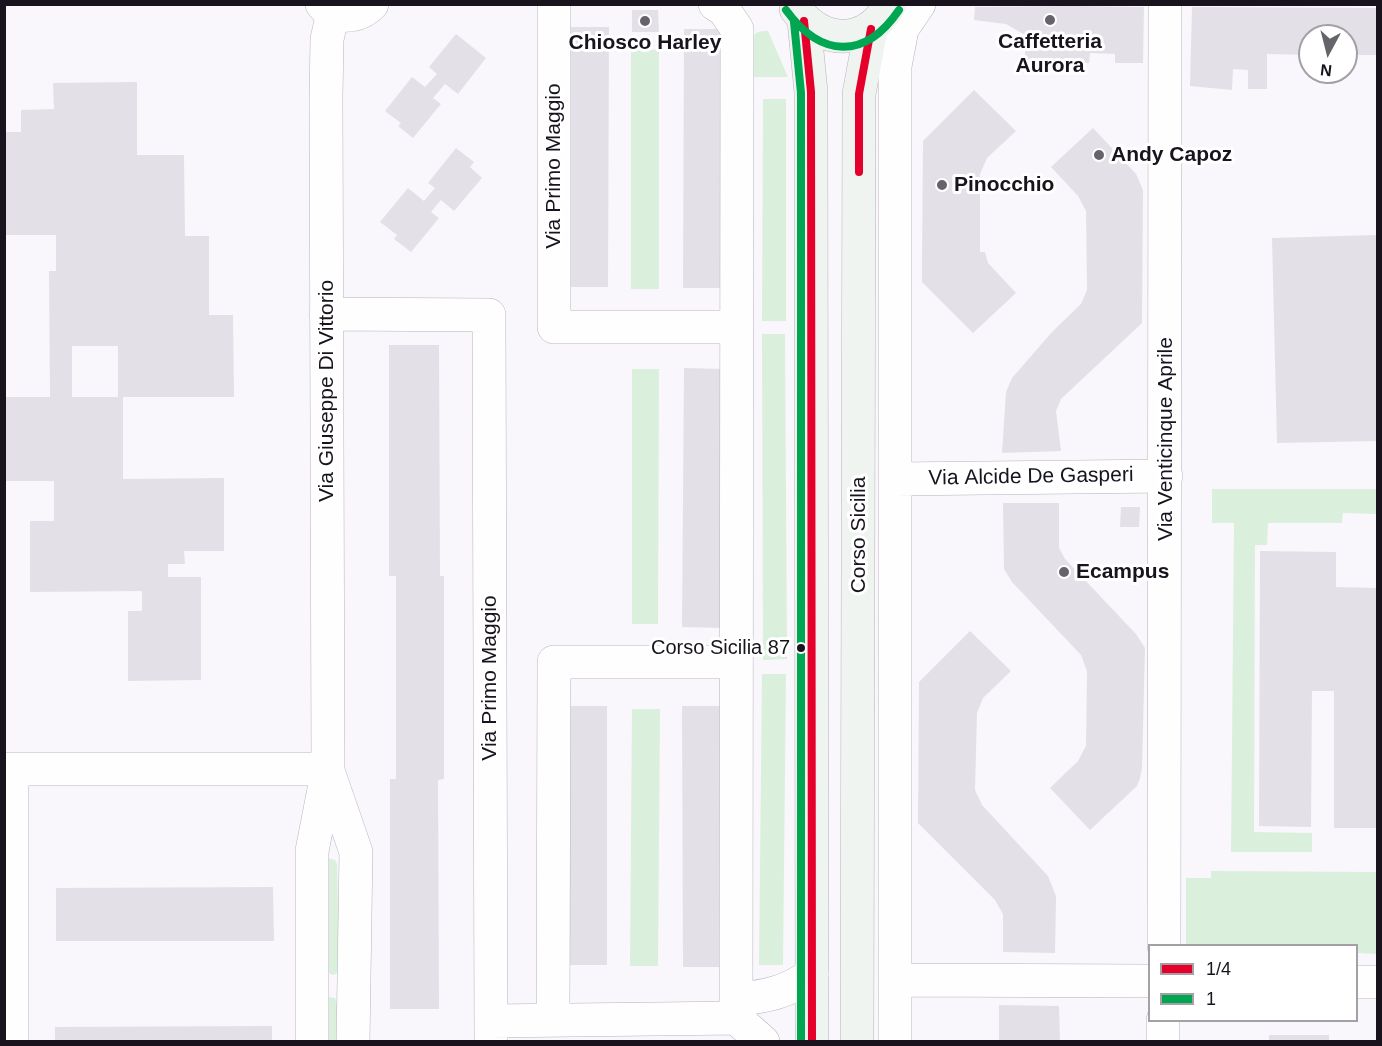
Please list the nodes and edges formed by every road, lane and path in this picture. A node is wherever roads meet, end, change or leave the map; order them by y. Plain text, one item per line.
1 (372, 4) edge
2 (555, 4) edge
3 (919, 4) edge
4 (1165, 4) edge
5 (720, 7) edge
6 (327, 9) edge
7 (799, 13) edge
8 (880, 17) edge
9 (326, 314) junction
10 (737, 327) junction
11 (1166, 476) junction
12 (896, 479) junction
13 (736, 662) junction
14 (8, 769) edge
15 (328, 769) junction
16 (858, 868) junction
17 (895, 920) junction
18 (1164, 944) edge
19 (812, 974) junction
20 (895, 980) junction
21 (1148, 981) edge
22 (1358, 982) edge
23 (1377, 982) edge
24 (736, 1009) junction
25 (553, 1020) junction
26 (1163, 1022) edge
27 (608, 1030) edge
28 (491, 1031) edge
29 (12, 1041) edge
30 (312, 1041) edge
31 (352, 1041) edge
32 (763, 1041) edge
33 (812, 1041) edge
34 (857, 1041) edge
35 (895, 1041) edge
36 (1163, 1041) edge

1 - 6 street
2 - 10 street, Via Primo Maggio
3 - 12 street
4 - 11 street, Via Venticinque Aprile
5 - 10 street
6 - 9 street, Via Giuseppe Di Vittorio
7 - 8 main road
7 - 19 main road
8 - 16 main road, Corso Sicilia
9 - 15 street, Via Giuseppe Di Vittorio
9 - 28 street, Via Primo Maggio
10 - 13 street
11 - 12 street, Via Alcide De Gasperi
11 - 18 street, Via Venticinque Aprile
12 - 17 street
13 - 24 street
13 - 25 street
14 - 15 street
14 - 29 street
15 - 30 street, Via Giuseppe Di Vittorio
15 - 31 street, Via Giuseppe Di Vittorio
16 - 17 street
16 - 34 main road, Corso Sicilia
17 - 20 street
19 - 24 street
19 - 33 main road
20 - 21 street
20 - 35 street
22 - 23 street
24 - 27 street
24 - 32 street
25 - 27 street
25 - 28 street
26 - 36 street

